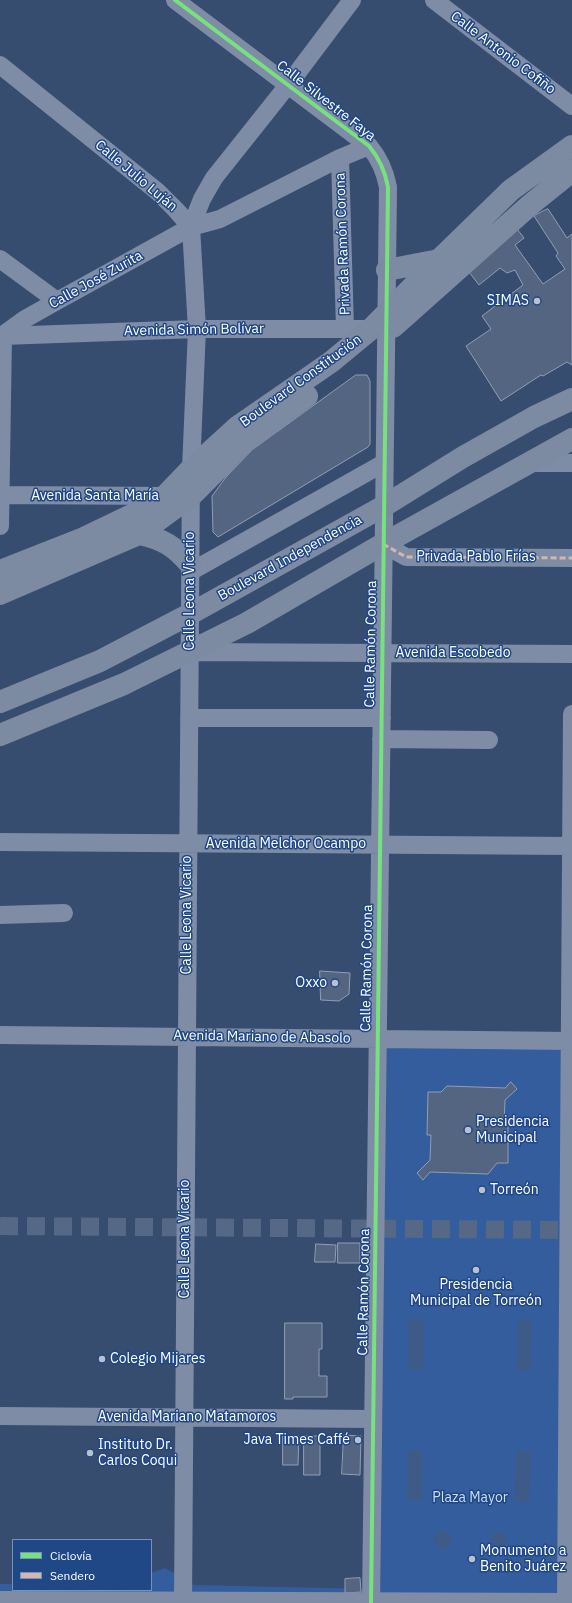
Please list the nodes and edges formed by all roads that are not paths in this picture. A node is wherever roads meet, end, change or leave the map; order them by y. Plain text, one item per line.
1 (175, 0) edge
2 (352, 0) edge
3 (434, 0) edge
4 (0, 65) edge
5 (288, 85) junction
6 (572, 106) edge
7 (369, 146) junction
8 (572, 146) edge
9 (340, 158) junction
10 (572, 171) edge
11 (191, 227) junction
12 (0, 258) edge
13 (439, 260) junction
14 (387, 270) junction
15 (57, 301) junction
16 (381, 326) junction
17 (198, 329) junction
18 (345, 329) junction
19 (1, 336) edge
20 (572, 399) edge
21 (572, 439) edge
22 (384, 463) junction
23 (527, 463) junction
24 (572, 463) edge
25 (191, 469) junction
26 (0, 495) edge
27 (165, 496) junction
28 (190, 496) junction
29 (384, 506) junction
30 (0, 526) edge
31 (139, 534) junction
32 (383, 544) junction
33 (572, 558) edge
34 (190, 568) junction
35 (0, 571) edge
36 (0, 594) edge
37 (190, 614) junction
38 (189, 652) junction
39 (382, 653) junction
40 (572, 654) edge
41 (0, 702) edge
42 (572, 714) edge
43 (189, 718) junction
44 (382, 718) junction
45 (0, 735) edge
46 (381, 739) junction
47 (488, 740) dead end
48 (0, 842) edge
49 (188, 843) junction
50 (380, 844) junction
51 (572, 846) edge
52 (64, 913) dead end
53 (0, 915) edge
54 (0, 1035) edge
55 (187, 1037) junction
56 (378, 1039) junction
57 (571, 1041) edge
58 (570, 1230) edge
59 (0, 1416) edge
60 (184, 1417) junction
61 (373, 1419) junction
62 (570, 1420) edge
63 (0, 1600) edge
64 (183, 1602) edge
65 (371, 1602) edge
66 (568, 1602) edge

1 - 5 street, Calle Silvestre Faya
2 - 5 street
3 - 6 street, Calle Antonio Cofiño
4 - 11 street, Calle Julio Luján
5 - 7 street, Calle Silvestre Faya
5 - 11 street
7 - 9 street
7 - 14 street, Calle Silvestre Faya
8 - 13 main road, Boulevard Constitución
9 - 11 street
9 - 18 street, Privada Ramón Corona
10 - 16 main road, Boulevard Constitución
11 - 15 street, Calle José Zurita
11 - 17 street, Calle Leona Vicario
12 - 15 street
13 - 14 main road
13 - 16 main road, Boulevard Constitución
14 - 16 street, Calle Silvestre Faya
15 - 19 street, Calle José Zurita
16 - 18 street, Avenida Simón Bolívar
16 - 22 street, Calle Ramón Corona
16 - 25 main road, Boulevard Constitución
16 - 28 main road, Boulevard Constitución
17 - 18 street, Avenida Simón Bolívar
17 - 19 street, Avenida Simón Bolívar
17 - 25 street, Calle Leona Vicario
19 - 26 street
20 - 29 main road, Boulevard Independencia
21 - 23 main road
22 - 29 street, Calle Ramón Corona
22 - 34 street
23 - 24 street
23 - 32 main road
25 - 27 main road, Boulevard Constitución
25 - 28 street, Calle Leona Vicario
26 - 27 street, Avenida Santa María
26 - 30 street
27 - 28 street, Avenida Santa María
27 - 35 main road, Boulevard Constitución
28 - 31 main road, Boulevard Constitución
28 - 34 street, Calle Leona Vicario
29 - 32 street, Calle Ramón Corona
29 - 37 main road, Boulevard Independencia
31 - 34 main road
31 - 36 main road, Boulevard Constitución
32 - 33 street, Privada Pablo Frías
32 - 38 main road
32 - 39 street, Calle Ramón Corona
34 - 37 street, Calle Leona Vicario
37 - 38 street, Calle Leona Vicario
37 - 41 main road, Boulevard Independencia
38 - 39 street, Avenida Escobedo
38 - 43 street, Calle Leona Vicario
38 - 45 main road
39 - 40 street, Avenida Escobedo
39 - 44 street, Calle Ramón Corona
42 - 51 street
43 - 44 street
43 - 49 street, Calle Leona Vicario
44 - 46 street, Calle Ramón Corona
46 - 47 street
46 - 50 street, Calle Ramón Corona
48 - 49 street, Avenida Melchor Ocampo
49 - 50 street, Avenida Melchor Ocampo
49 - 55 street, Calle Leona Vicario
50 - 51 street, Avenida Melchor Ocampo
50 - 56 street, Calle Ramón Corona
51 - 57 street
52 - 53 street
54 - 55 street, Avenida Mariano de Abasolo
55 - 56 street, Avenida Mariano de Abasolo
55 - 60 street, Calle Leona Vicario
56 - 57 street, Avenida Mariano de Abasolo
56 - 61 street, Calle Ramón Corona
57 - 58 street
58 - 62 street
59 - 60 street, Avenida Mariano Matamoros
60 - 61 street, Avenida Mariano Matamoros
60 - 64 street, Calle Leona Vicario
61 - 65 street, Calle Ramón Corona
62 - 66 street
63 - 64 street
64 - 65 street
65 - 66 street

